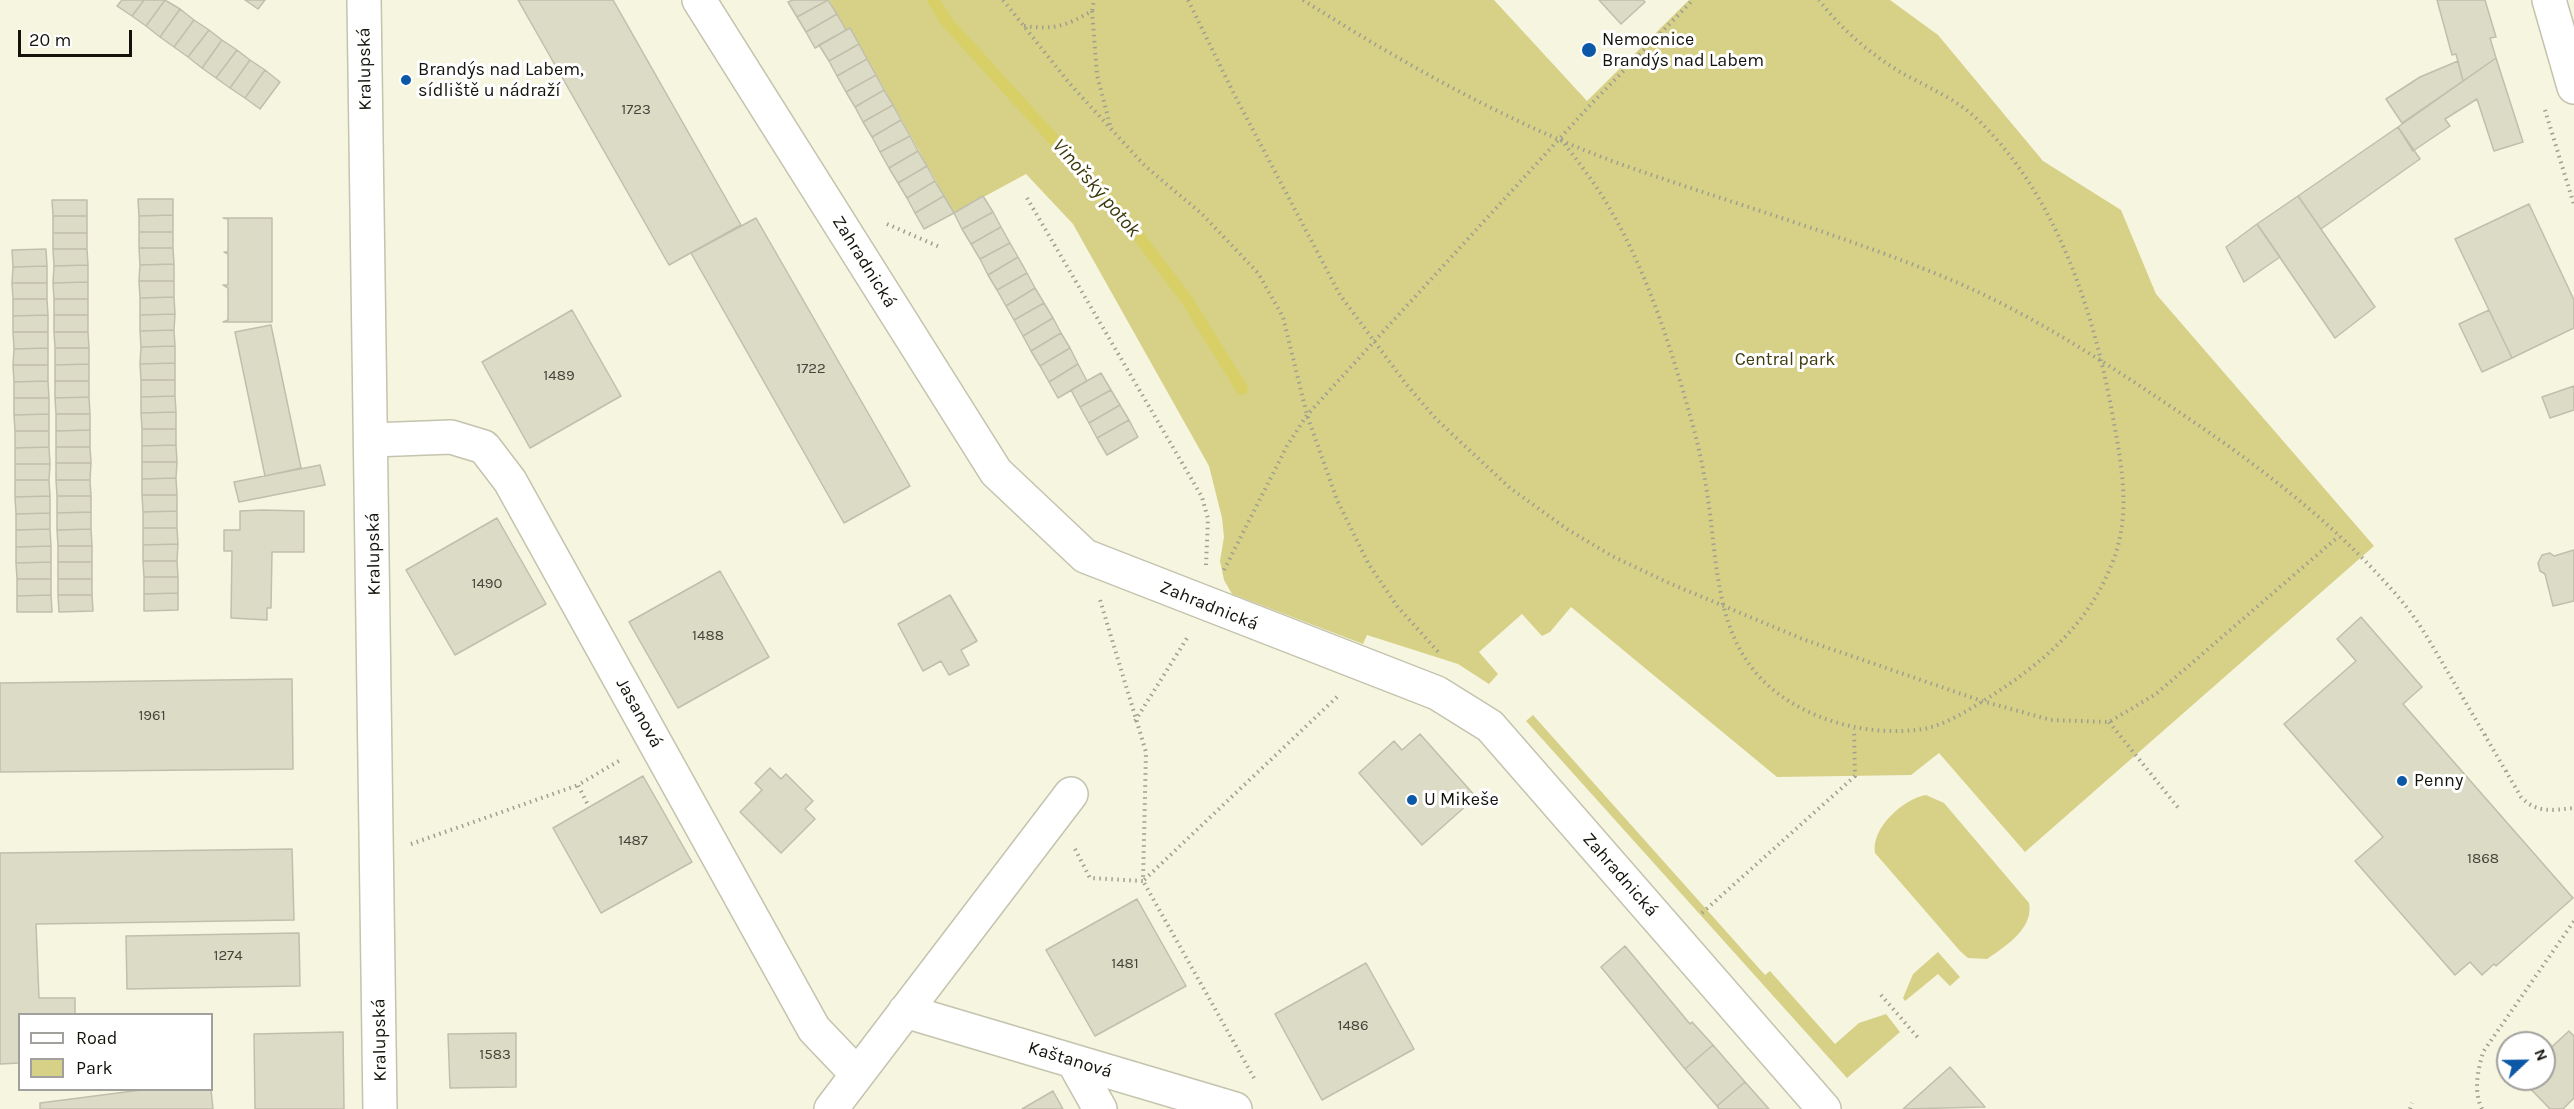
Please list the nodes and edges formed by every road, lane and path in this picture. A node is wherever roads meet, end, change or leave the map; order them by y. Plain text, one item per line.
1 (364, 0) edge
2 (699, 0) edge
3 (1003, 0) edge
4 (1094, 0) edge
5 (1188, 0) edge
6 (1303, 0) edge
7 (1693, 0) edge
8 (1819, 0) edge
9 (2549, 0) edge
10 (1092, 11) junction
11 (1024, 26) junction
12 (2574, 87) edge
13 (1110, 126) junction
14 (1561, 139) junction
15 (1028, 198) dead end
16 (887, 224) dead end
17 (942, 248) dead end
18 (1372, 341) junction
19 (2102, 361) junction
20 (1307, 415) junction
21 (372, 440) junction
22 (2339, 536) junction
23 (1097, 591) dead end
24 (1720, 603) junction
25 (1204, 604) junction
26 (1374, 670) junction
27 (1982, 701) junction
28 (1135, 721) junction
29 (2109, 722) junction
30 (1854, 729) junction
31 (654, 741) junction
32 (578, 785) junction
33 (587, 803) dead end
34 (1064, 803) joint
35 (2574, 808) edge
36 (2180, 810) dead end
37 (400, 848) dead end
38 (1143, 881) junction
39 (1695, 920) dead end
40 (2574, 921) edge
41 (1881, 995) dead end
42 (905, 1011) junction
43 (1920, 1040) dead end
44 (1073, 1061) junction
45 (856, 1072) junction
46 (1260, 1088) dead end
47 (2412, 1103) dead end
48 (381, 1109) edge
49 (831, 1109) edge
50 (1100, 1109) edge
51 (1235, 1109) edge
52 (1824, 1109) edge
53 (2410, 1109) edge
54 (2482, 1109) edge

1 - 21 street, Kralupská
2 - 25 street, Zahradnická
3 - 11 path
4 - 10 path
5 - 18 path
6 - 14 path
7 - 14 path
8 - 19 path
9 - 12 street
10 - 11 path
10 - 13 path
11 - 13 path
13 - 20 path
14 - 18 path
14 - 19 path
14 - 24 path
15 - 25 path
16 - 17 path
18 - 20 path
18 - 24 path
19 - 22 path
19 - 27 path
20 - 25 path
21 - 31 street, Jasanová
21 - 48 street, Kralupská
22 - 29 path
22 - 35 path
23 - 28 path
24 - 27 path
24 - 30 path
25 - 26 street, Zahradnická
25 - 28 path
26 - 38 path
26 - 52 street, Zahradnická
27 - 29 path
27 - 30 path
28 - 38 path
29 - 36 path
30 - 39 path
31 - 32 path
31 - 45 street, Jasanová
32 - 33 path
32 - 37 path
34 - 38 path
34 - 42 street
38 - 46 path
40 - 54 path
41 - 43 path
42 - 44 street, Kaštanová
42 - 45 street
44 - 50 street
44 - 51 street, Kaštanová
45 - 49 street
47 - 53 path

